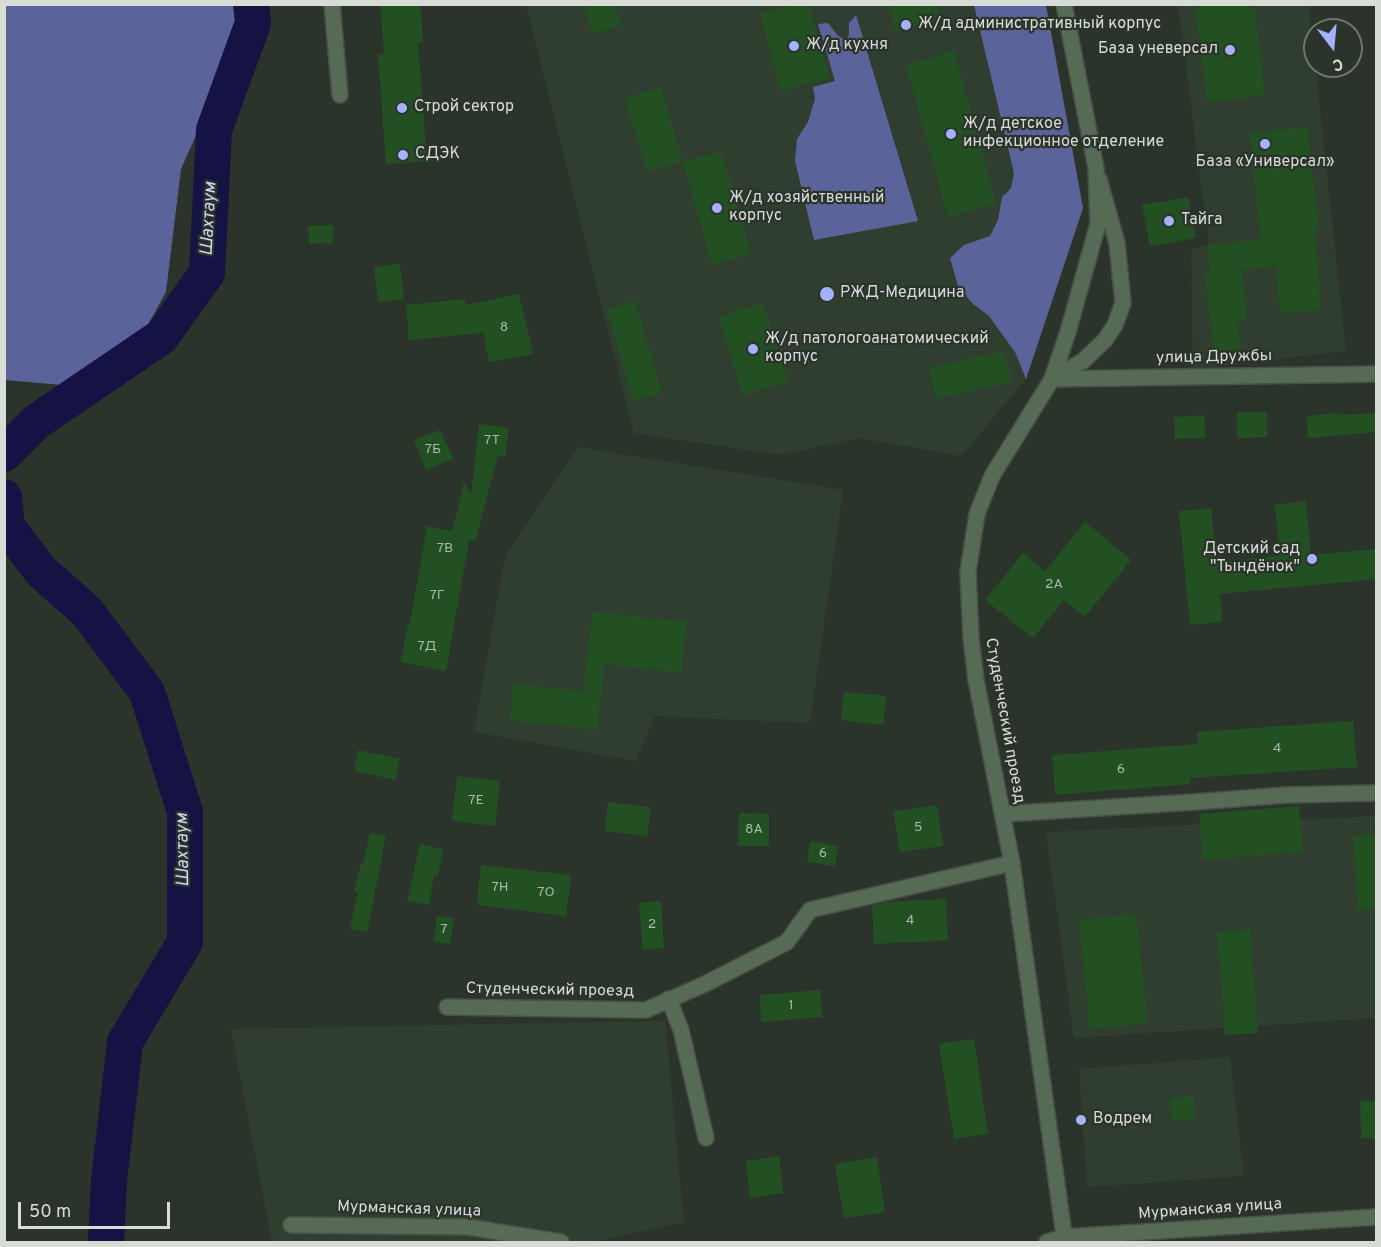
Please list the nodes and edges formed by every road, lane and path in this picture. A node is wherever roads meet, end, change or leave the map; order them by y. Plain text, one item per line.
1 (332, 4) edge
2 (1064, 4) edge
3 (340, 95) dead end
4 (1096, 168) junction
5 (1377, 374) edge
6 (1052, 379) junction
7 (1377, 793) edge
8 (1003, 813) junction
9 (1012, 863) junction
10 (669, 999) junction
11 (447, 1007) dead end
12 (706, 1138) dead end
13 (1377, 1217) edge
14 (291, 1225) dead end
15 (1065, 1240) edge
16 (561, 1242) edge
17 (1047, 1242) edge

1 - 3 street
2 - 4 street, Студенческий проезд
4 - 6 street, Студенческий проезд
4 - 6 street
5 - 6 street, улица Дружбы
6 - 8 street, Студенческий проезд
7 - 8 street
8 - 9 street, Студенческий проезд
9 - 10 street, Студенческий проезд
9 - 15 street, Студенческий проезд
10 - 11 street, Студенческий проезд
10 - 12 street
13 - 15 street, Мурманская улица
14 - 16 street, Мурманская улица
15 - 17 street, Мурманская улица

